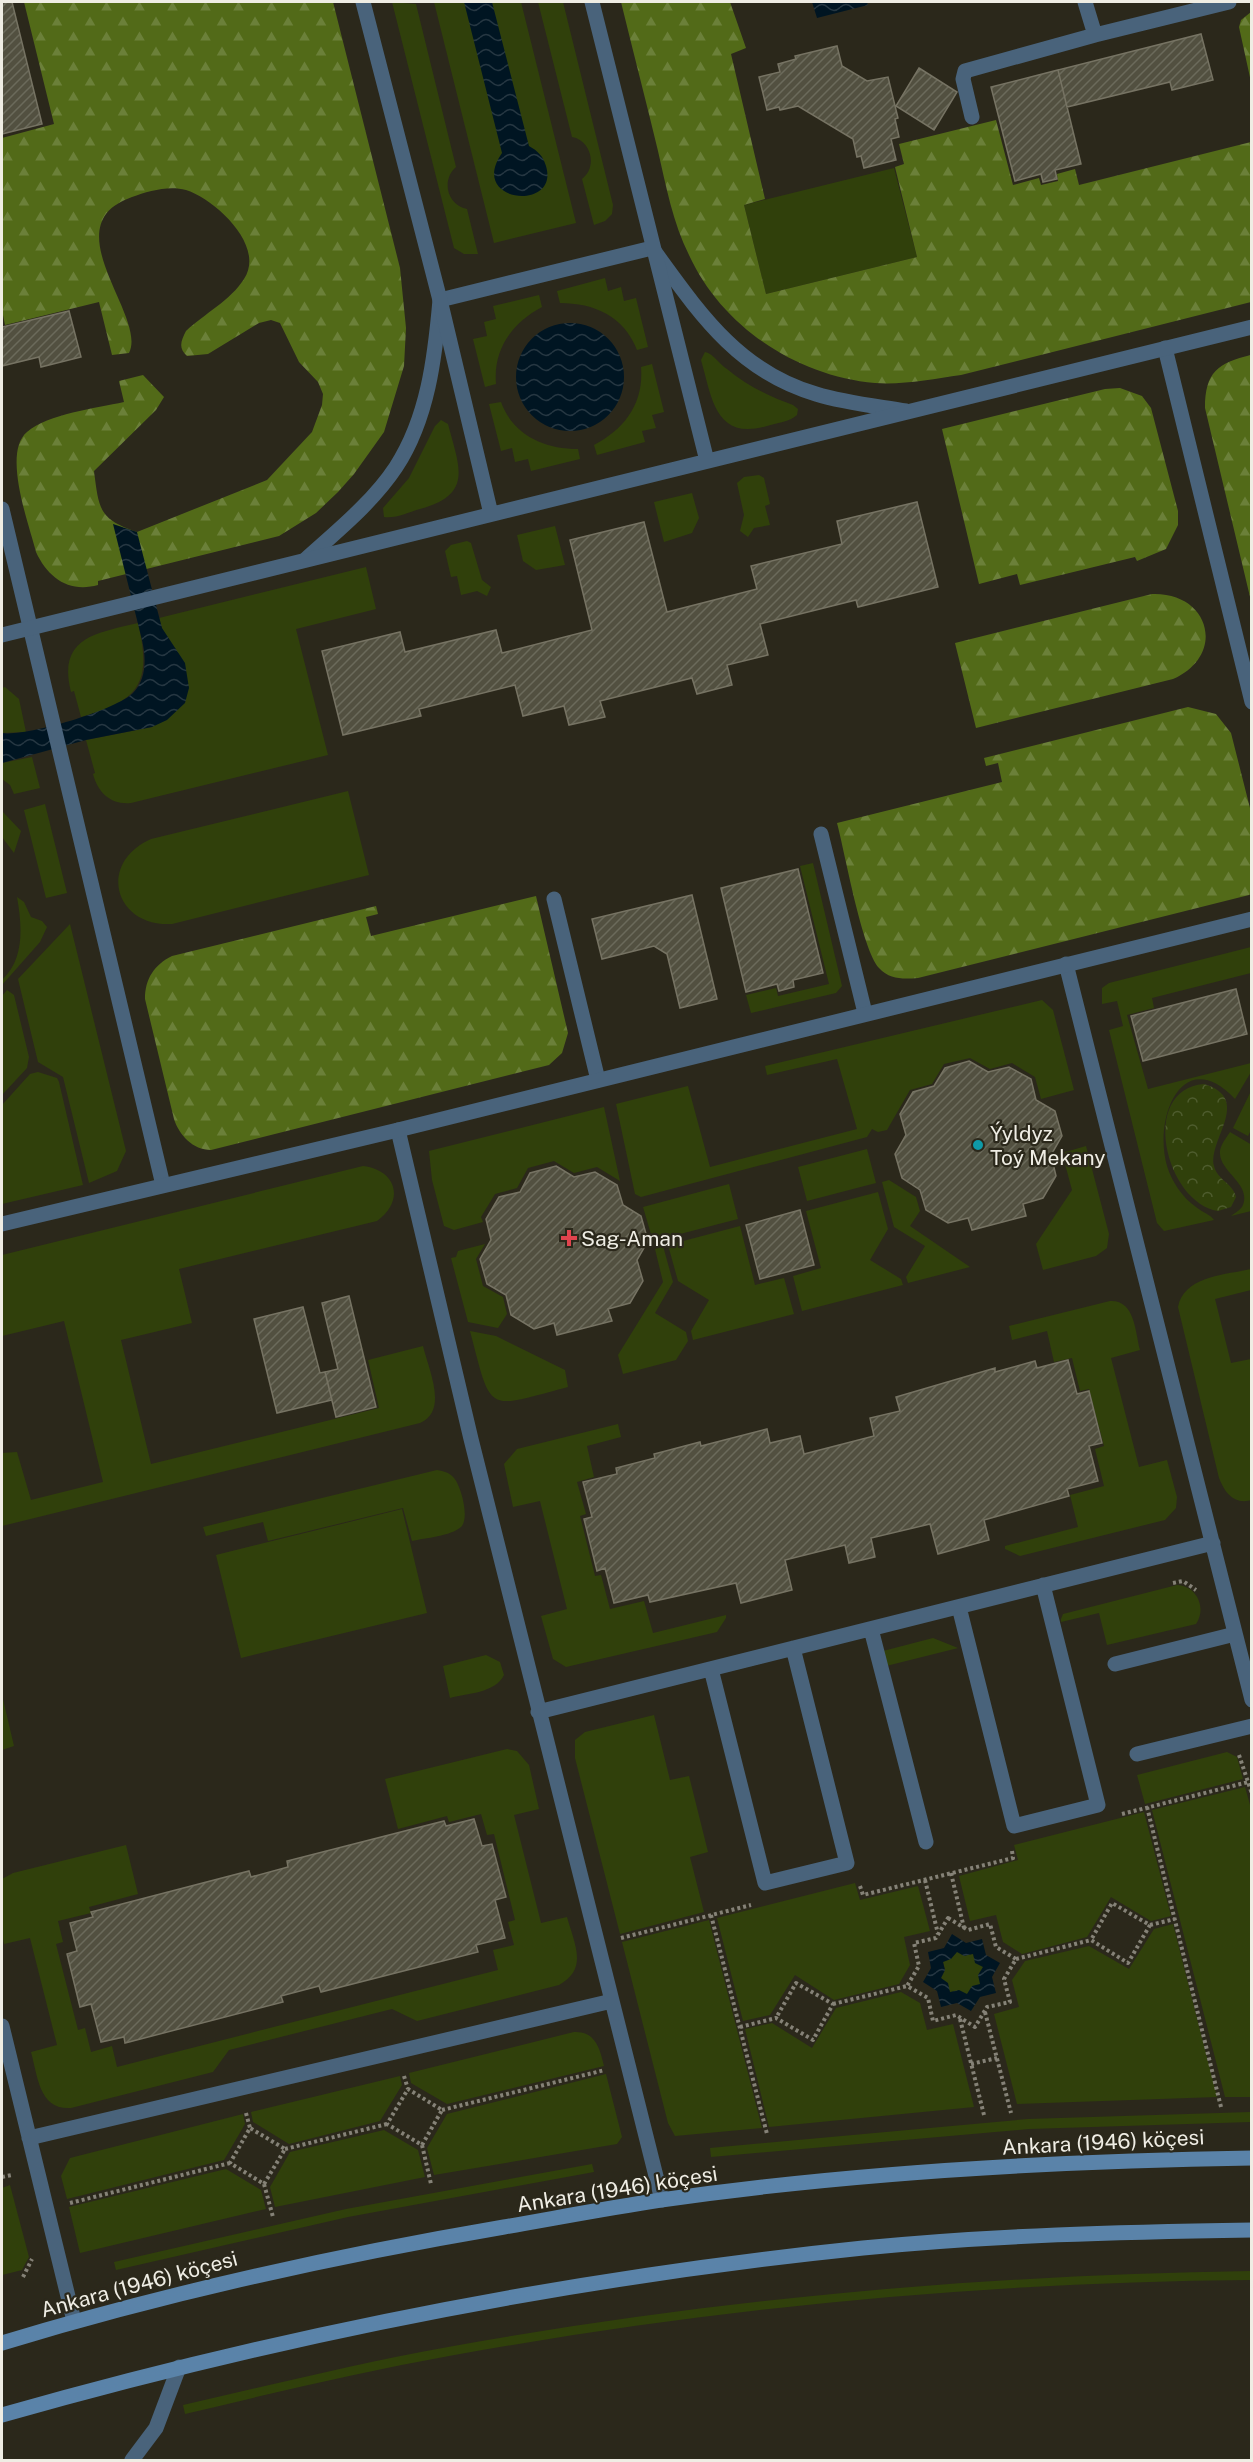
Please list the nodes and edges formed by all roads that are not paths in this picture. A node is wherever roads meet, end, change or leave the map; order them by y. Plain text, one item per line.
1 (363, 2) edge
2 (592, 2) edge
3 (1085, 2) edge
4 (1229, 2) edge
5 (1095, 35) junction
6 (972, 117) dead end
7 (652, 248) junction
8 (440, 300) junction
9 (1251, 327) edge
10 (1165, 348) junction
11 (906, 411) junction
12 (707, 461) junction
13 (2, 509) edge
14 (491, 514) junction
15 (306, 559) junction
16 (31, 627) junction
17 (2, 634) edge
18 (1251, 702) edge
19 (821, 834) dead end
20 (554, 899) dead end
21 (1251, 919) edge
22 (1066, 964) junction
23 (865, 1013) junction
24 (598, 1080) junction
25 (398, 1130) junction
26 (163, 1185) junction
27 (2, 1224) edge
28 (1213, 1543) junction
29 (1043, 1585) junction
30 (959, 1607) junction
31 (871, 1629) junction
32 (1235, 1634) junction
33 (793, 1648) junction
34 (1114, 1664) dead end
35 (711, 1669) junction
36 (1251, 1700) edge
37 (538, 1712) junction
38 (1251, 1725) edge
39 (1137, 1754) dead end
40 (926, 1842) dead end
41 (612, 2001) junction
42 (2, 2026) edge
43 (29, 2138) junction
44 (1251, 2158) edge
45 (662, 2200) junction
46 (1251, 2230) edge
47 (74, 2321) junction
48 (2, 2343) edge
49 (179, 2367) junction
50 (2, 2415) edge
51 (132, 2460) edge

1 - 8 street
2 - 7 street
3 - 5 street
4 - 5 street
5 - 6 street
7 - 8 street
7 - 11 street
7 - 12 street
8 - 14 street
8 - 15 street
9 - 10 street
10 - 11 street
10 - 18 street
11 - 12 street
12 - 14 street
13 - 16 street
14 - 15 street
15 - 16 street
16 - 17 street
16 - 26 street
19 - 23 street
20 - 24 street
21 - 22 street
22 - 23 street
22 - 28 street
23 - 24 street
24 - 25 street
25 - 26 street
25 - 37 street
26 - 27 street
28 - 29 street
28 - 32 street
29 - 30 street
29 - 30 street
30 - 31 street
31 - 33 street
31 - 40 street
32 - 34 street
32 - 36 street
33 - 35 street
33 - 35 street
35 - 37 street
37 - 41 street
38 - 39 street
41 - 43 street
41 - 45 street
42 - 43 street
43 - 47 street
44 - 45 main road, Ankara (1946) köçesi
45 - 47 main road, Ankara (1946) köçesi
46 - 49 main road
47 - 48 main road, Ankara (1946) köçesi
49 - 50 main road
49 - 51 street

